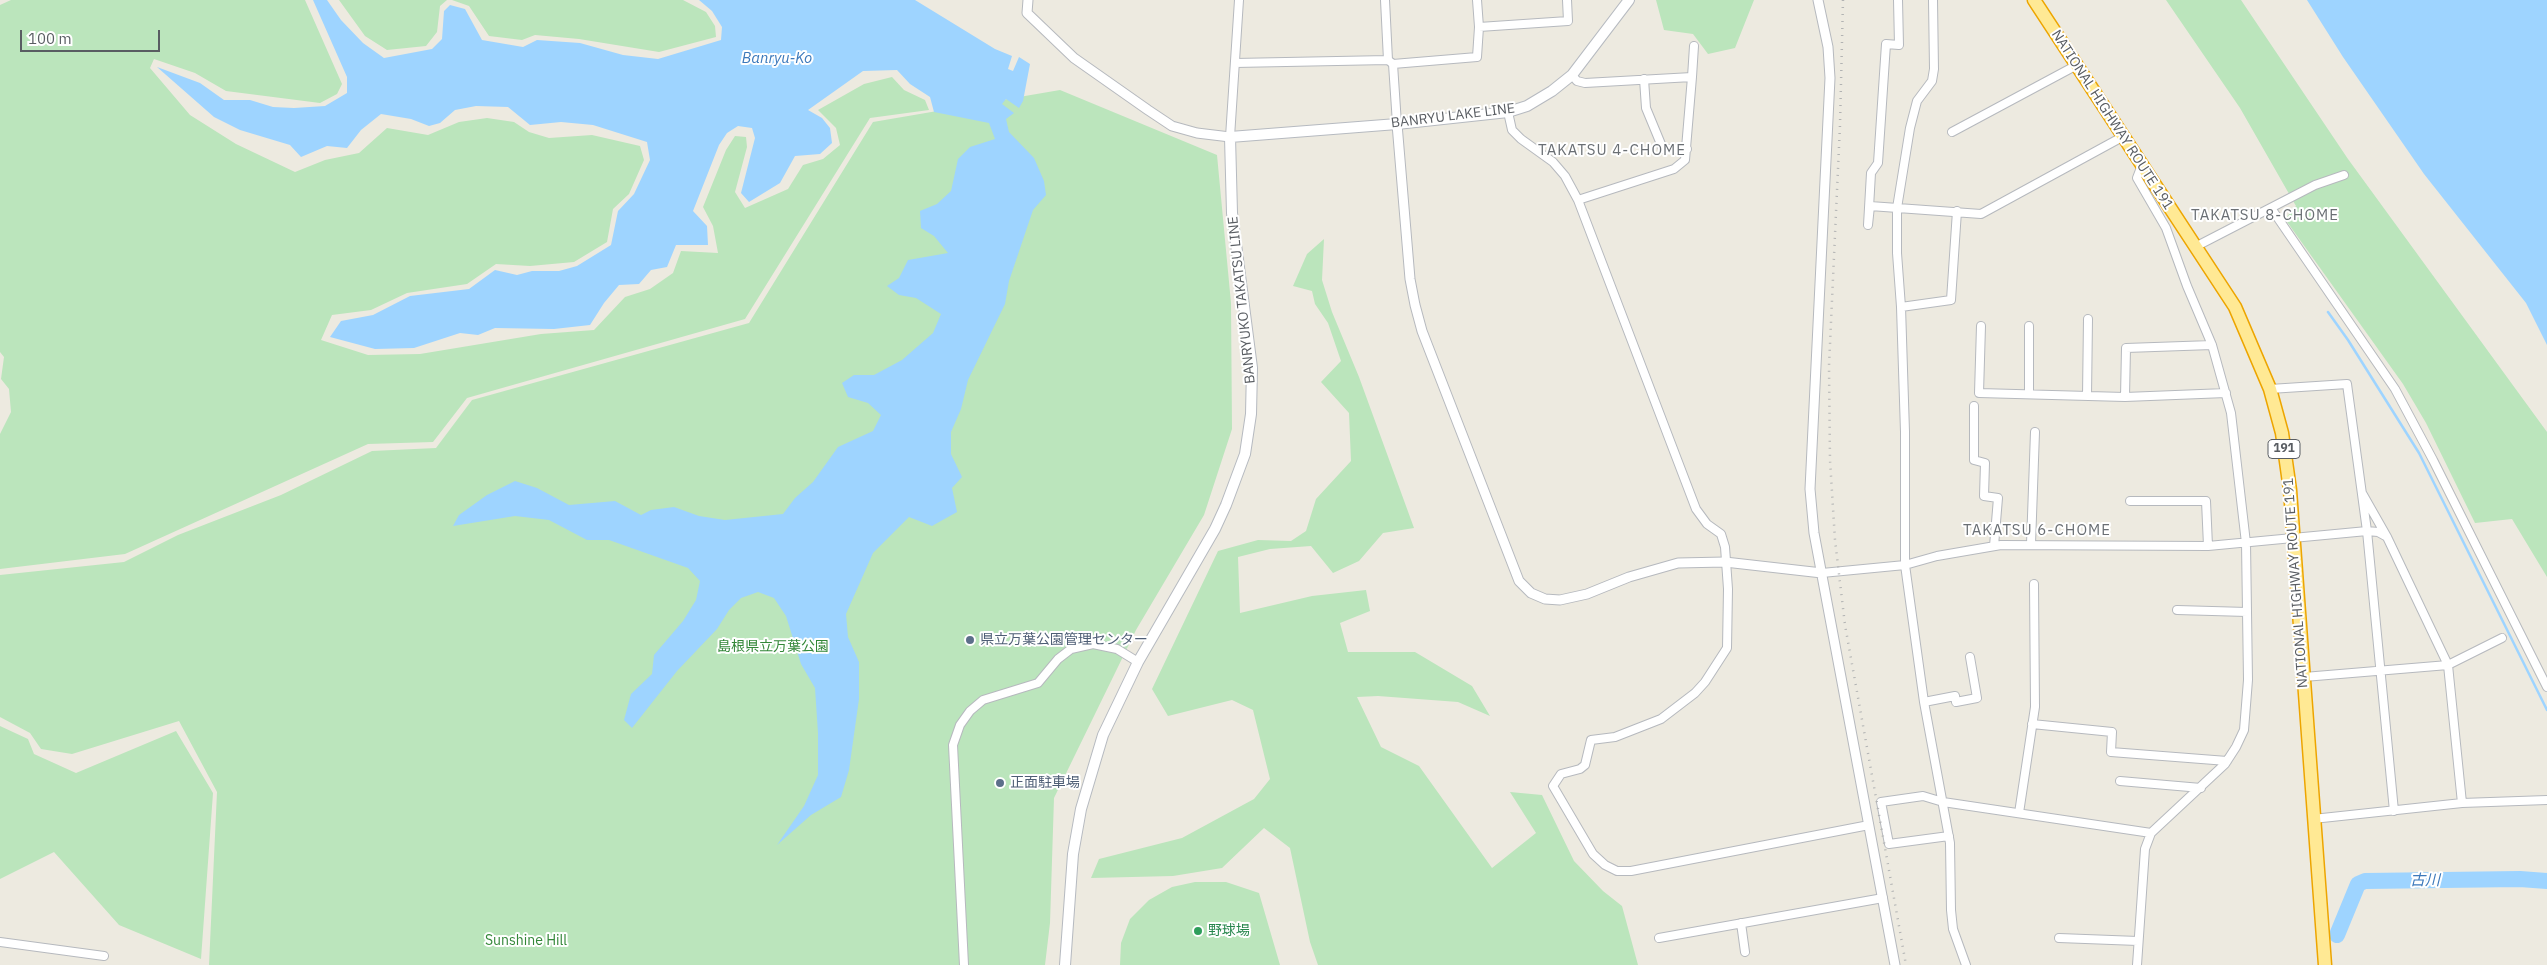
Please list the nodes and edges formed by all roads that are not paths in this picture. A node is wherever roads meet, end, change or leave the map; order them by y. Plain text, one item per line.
1 (1028, 0) edge
2 (1239, 0) edge
3 (1385, 0) edge
4 (1478, 0) edge
5 (1567, 0) edge
6 (1629, 0) edge
7 (1818, 0) edge
8 (1898, 0) edge
9 (1933, 0) edge
10 (2034, 0) edge
11 (1479, 28) junction
12 (1694, 46) dead end
13 (1391, 62) junction
14 (1235, 63) junction
15 (2077, 64) junction
16 (1572, 75) junction
17 (1692, 77) junction
18 (1644, 79) junction
19 (1508, 112) junction
20 (1397, 124) junction
21 (1952, 132) dead end
22 (2124, 136) junction
23 (1230, 137) junction
24 (1687, 149) junction
25 (2142, 165) junction
26 (2344, 175) dead end
27 (1578, 200) junction
28 (1897, 208) junction
29 (2271, 208) junction
30 (1957, 211) junction
31 (2194, 247) junction
32 (1901, 306) junction
33 (2088, 320) dead end
34 (1981, 326) dead end
35 (2029, 326) dead end
36 (2212, 345) junction
37 (2270, 389) junction
38 (2226, 393) junction
39 (2029, 394) junction
40 (2087, 396) junction
41 (2125, 397) junction
42 (1974, 406) dead end
43 (2035, 432) dead end
44 (2361, 492) junction
45 (2130, 501) dead end
46 (2367, 531) junction
47 (2388, 537) junction
48 (2294, 538) junction
49 (2246, 542) junction
50 (2031, 544) junction
51 (1994, 546) junction
52 (2208, 546) junction
53 (1725, 562) junction
54 (1905, 565) junction
55 (1822, 573) junction
56 (2034, 584) dead end
57 (2177, 610) dead end
58 (2248, 612) junction
59 (2502, 638) dead end
60 (1970, 657) dead end
61 (1138, 662) junction
62 (2448, 665) junction
63 (2380, 670) junction
64 (2304, 677) junction
65 (2547, 687) edge
66 (1924, 702) junction
67 (2032, 724) junction
68 (2227, 761) junction
69 (2120, 781) dead end
70 (2201, 788) junction
71 (2547, 800) edge
72 (1943, 802) junction
73 (2462, 803) junction
74 (2394, 811) junction
75 (2019, 813) junction
76 (2313, 819) junction
77 (1869, 825) junction
78 (2151, 833) junction
79 (1949, 836) junction
80 (1883, 898) junction
81 (1741, 924) junction
82 (1659, 938) dead end
83 (2059, 938) dead end
84 (2138, 941) junction
85 (0, 942) edge
86 (1745, 952) dead end
87 (104, 956) dead end
88 (964, 965) edge
89 (1065, 965) edge
90 (1895, 965) edge
91 (1966, 965) edge
92 (2137, 965) edge
93 (2325, 965) edge

1 - 23 street
2 - 14 street
3 - 13 street
4 - 11 street
5 - 11 street
6 - 16 main road, BANRYU LAKE LINE
7 - 55 street
8 - 28 street
9 - 28 street
10 - 15 highway, NATIONAL HIGHWAY ROUTE 191 / 191
11 - 13 street
12 - 17 street
13 - 14 street
13 - 20 street
14 - 23 street
15 - 21 street
15 - 22 highway, NATIONAL HIGHWAY ROUTE 191 / 191
16 - 18 street
16 - 19 main road, BANRYU LAKE LINE
17 - 18 street
17 - 24 street
18 - 24 street
19 - 20 main road, BANRYU LAKE LINE
19 - 27 street
20 - 23 main road, BANRYU LAKE LINE
20 - 53 street
22 - 25 highway, NATIONAL HIGHWAY ROUTE 191 / 191
22 - 30 street
23 - 61 main road, BANRYUKO TAKATSU LINE
24 - 27 street
25 - 31 highway, NATIONAL HIGHWAY ROUTE 191 / 191
25 - 36 street
26 - 29 street
27 - 53 street
28 - 30 street
28 - 32 street
29 - 31 street
29 - 65 street
30 - 32 street
31 - 37 highway, NATIONAL HIGHWAY ROUTE 191 / 191
32 - 54 street
33 - 40 street
34 - 39 street
35 - 39 street
36 - 38 street
36 - 41 street
37 - 44 street
37 - 48 highway, NATIONAL HIGHWAY ROUTE 191 / 191
38 - 41 street
38 - 49 street
39 - 40 street
40 - 41 street
42 - 51 street
43 - 50 street
44 - 46 street
44 - 47 street
45 - 52 street
46 - 47 street
46 - 48 street
46 - 63 street
47 - 62 street
48 - 49 street
48 - 64 highway, NATIONAL HIGHWAY ROUTE 191 / 191
49 - 52 street
49 - 58 street
50 - 51 street
50 - 52 street
51 - 54 street
53 - 55 street
53 - 77 street
54 - 55 street
54 - 66 street
55 - 77 street
56 - 67 street
57 - 58 street
58 - 68 street
59 - 62 street
60 - 66 street
61 - 88 street
61 - 89 main road, BANRYUKO TAKATSU LINE
62 - 63 street
62 - 73 street
63 - 64 street
63 - 74 street
64 - 76 highway, NATIONAL HIGHWAY ROUTE 191 / 191
66 - 72 street
67 - 68 street
67 - 75 street
68 - 70 street
69 - 70 street
70 - 78 street
71 - 73 street
72 - 75 street
72 - 79 street
72 - 79 street
73 - 74 street
74 - 76 street
75 - 78 street
76 - 93 highway, NATIONAL HIGHWAY ROUTE 191 / 191
77 - 80 street
78 - 84 street
79 - 91 street
80 - 81 street
80 - 90 street
81 - 82 street
81 - 86 street
83 - 84 street
84 - 92 street
85 - 87 street

